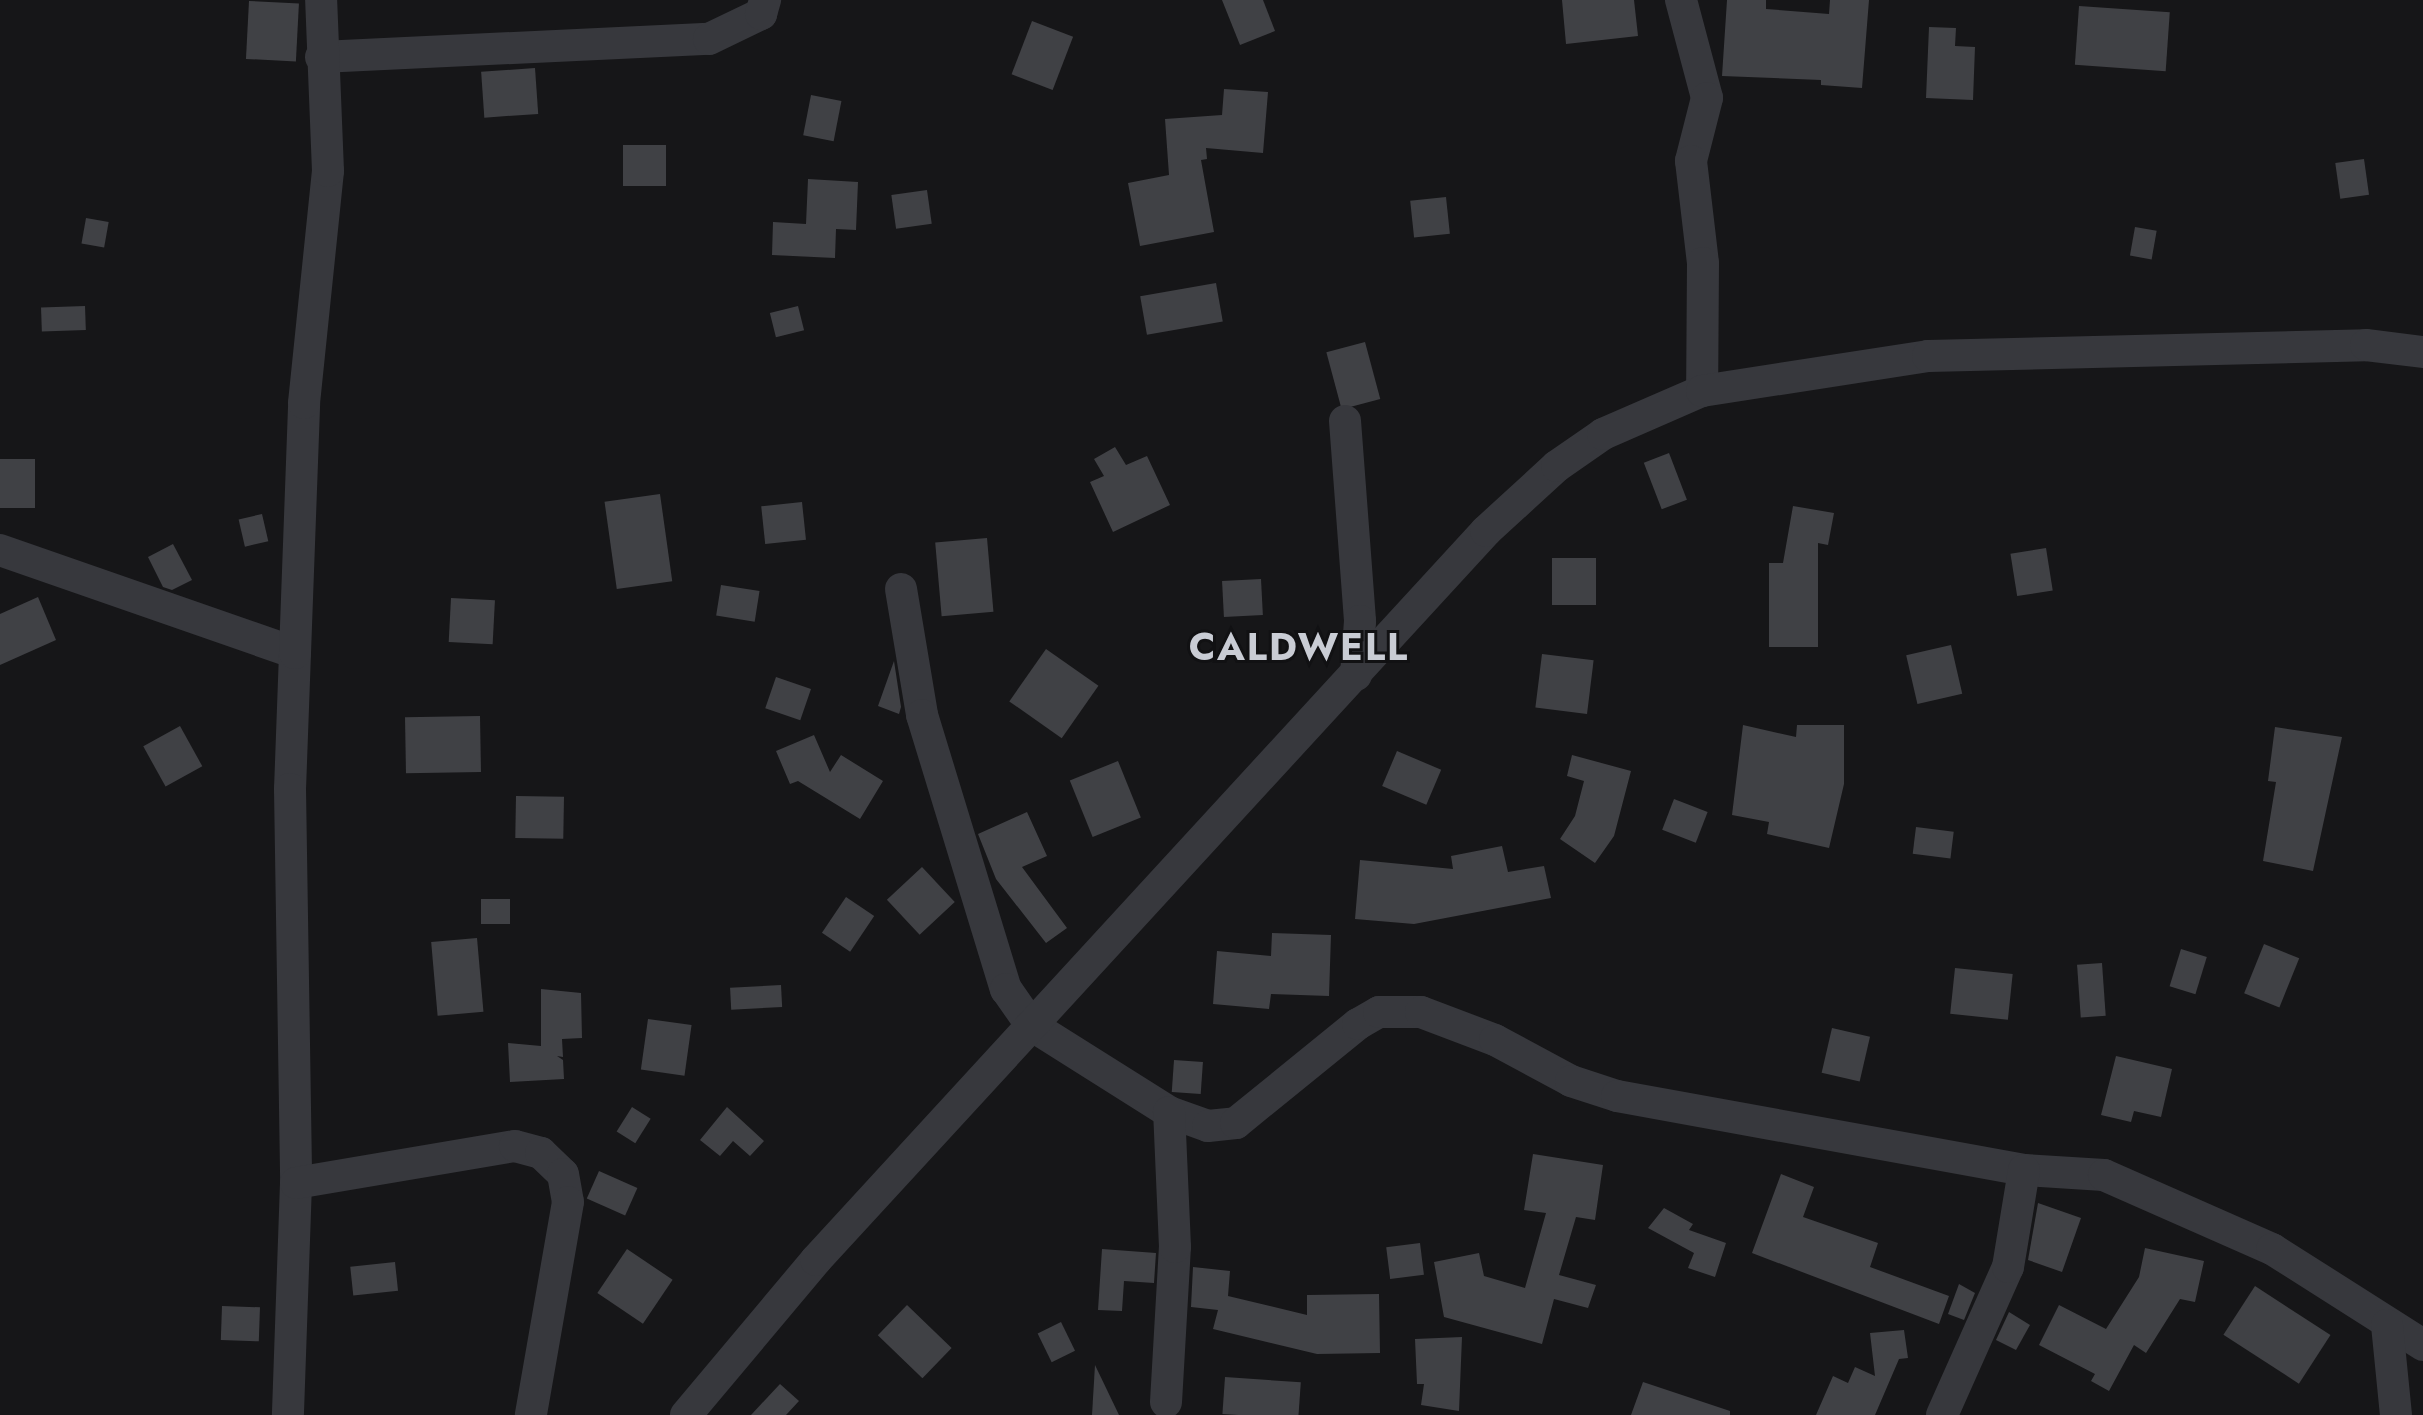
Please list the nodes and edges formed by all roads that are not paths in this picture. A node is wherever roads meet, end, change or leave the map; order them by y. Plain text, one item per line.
1 (321, 0) edge
2 (765, 0) edge
3 (1681, 0) edge
4 (321, 57) junction
5 (2423, 352) edge
6 (1702, 391) junction
7 (1345, 421) dead end
8 (0, 550) edge
9 (901, 589) dead end
10 (295, 653) junction
11 (1356, 675) junction
12 (1031, 1025) junction
13 (1169, 1112) junction
14 (2024, 1170) junction
15 (296, 1183) junction
16 (2387, 1325) junction
17 (2423, 1345) edge
18 (1166, 1402) dead end
19 (288, 1415) edge
20 (531, 1415) edge
21 (686, 1415) edge
22 (1942, 1415) edge
23 (2396, 1415) edge

1 - 4 street
2 - 4 street
3 - 6 street
4 - 10 street
5 - 6 street
6 - 11 street
7 - 11 street
8 - 10 street
9 - 12 street
10 - 15 street
11 - 12 street
12 - 13 street
12 - 21 street
13 - 14 street
13 - 18 street
14 - 16 street
14 - 22 street
15 - 19 street
15 - 20 street
16 - 17 street
16 - 23 street

